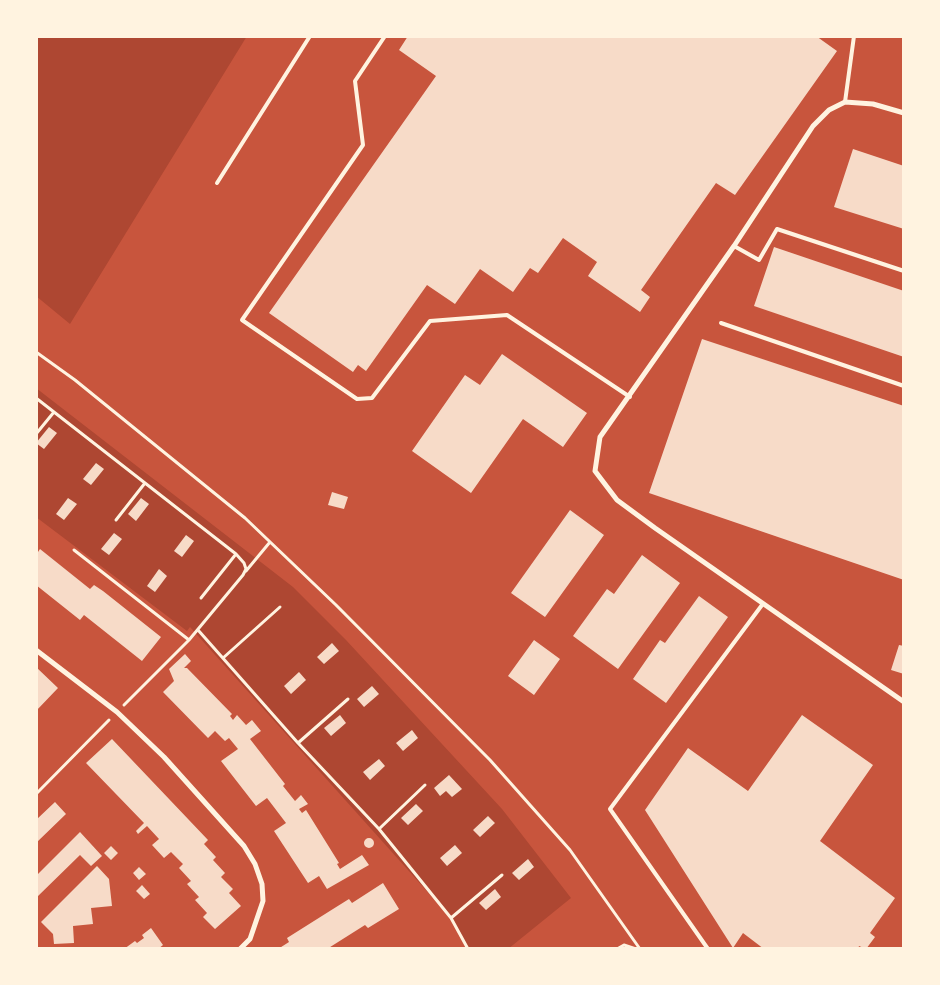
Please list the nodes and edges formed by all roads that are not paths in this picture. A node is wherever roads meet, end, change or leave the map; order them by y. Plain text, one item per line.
1 (310, 36) edge
2 (385, 36) edge
3 (854, 36) edge
4 (845, 102) junction
5 (904, 113) edge
6 (217, 183) dead end
7 (734, 246) junction
8 (904, 271) edge
9 (721, 323) dead end
10 (904, 386) edge
11 (630, 397) junction
12 (762, 605) junction
13 (36, 650) edge
14 (904, 702) edge
15 (240, 949) edge
16 (708, 949) edge

1 - 6 lane
2 - 11 lane
3 - 4 lane
4 - 5 street
4 - 7 street
7 - 8 lane
7 - 11 street
9 - 10 lane
11 - 12 street
12 - 14 street
12 - 16 lane
13 - 15 street

